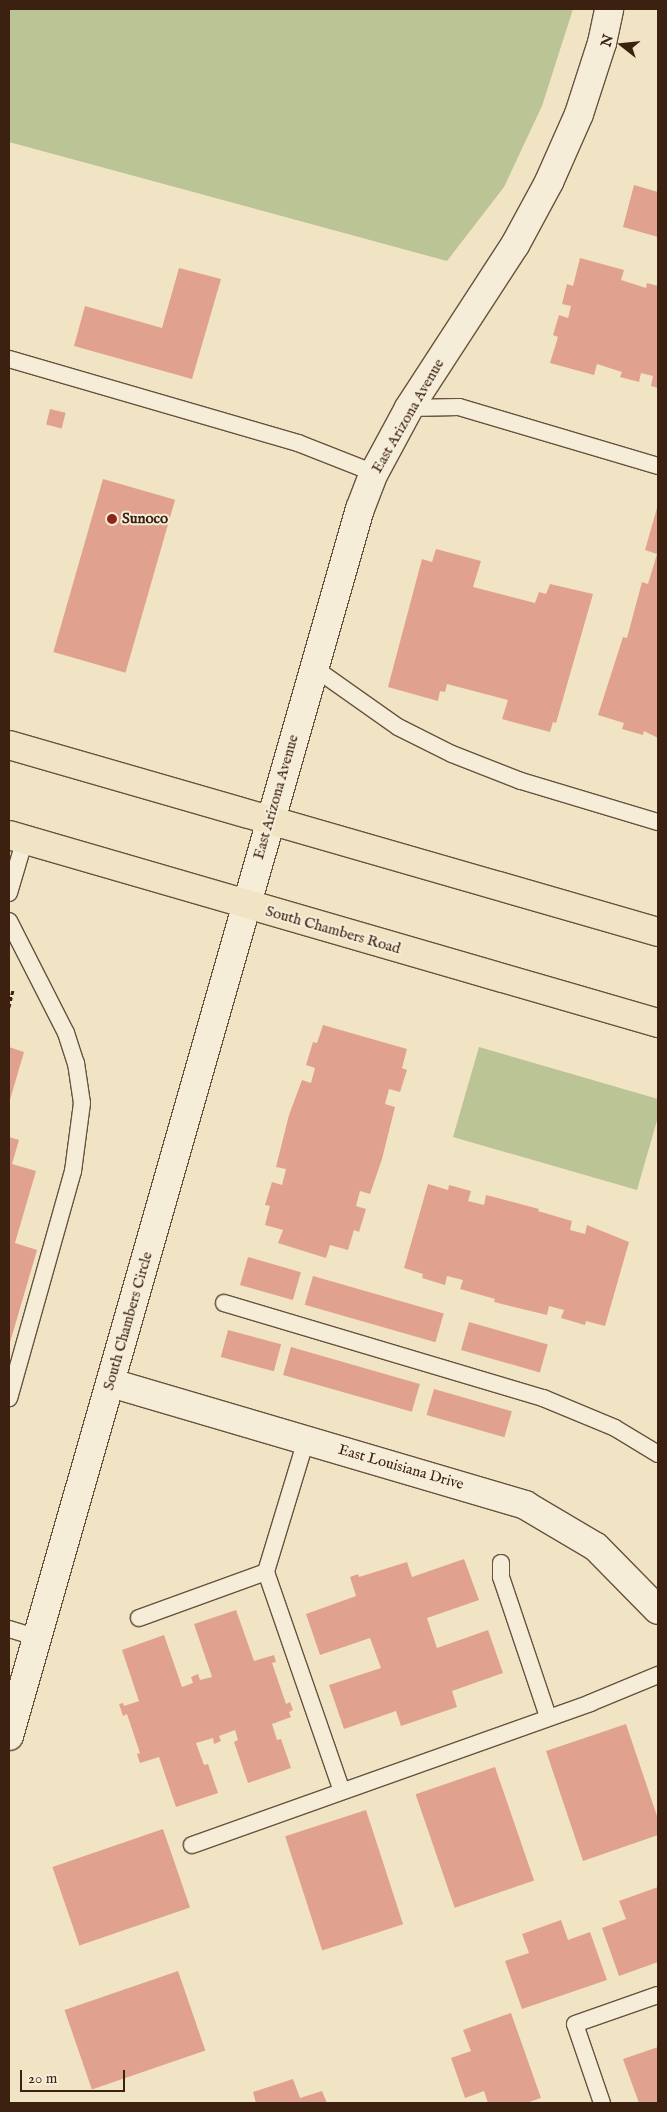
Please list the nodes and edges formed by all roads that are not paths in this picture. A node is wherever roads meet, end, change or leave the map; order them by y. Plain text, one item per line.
1 (609, 9) edge
2 (9, 361) edge
3 (409, 408) junction
4 (658, 466) edge
5 (374, 473) junction
6 (313, 667) junction
7 (9, 745) edge
8 (269, 820) junction
9 (658, 822) edge
10 (17, 837) edge
11 (9, 893) edge
12 (245, 905) junction
13 (9, 921) edge
14 (658, 932) edge
15 (658, 1023) edge
16 (224, 1303) dead end
17 (111, 1383) junction
18 (9, 1398) edge
19 (306, 1440) junction
20 (658, 1454) edge
21 (501, 1563) dead end
22 (266, 1572) junction
23 (658, 1610) edge
24 (139, 1618) dead end
25 (9, 1629) edge
26 (38, 1638) junction
27 (658, 1675) edge
28 (548, 1717) junction
29 (9, 1736) edge
30 (342, 1791) junction
31 (192, 1845) dead end
32 (658, 1995) edge
33 (602, 2103) edge

1 - 3 street, East Arizona Avenue
2 - 5 lane
3 - 4 lane
3 - 5 street, East Arizona Avenue
5 - 6 street, East Arizona Avenue
6 - 8 street, East Arizona Avenue
6 - 9 lane
7 - 8 main road
8 - 12 street, East Arizona Avenue
8 - 14 main road
10 - 11 lane
10 - 12 main road, South Chambers Road
12 - 15 main road, South Chambers Road
12 - 17 street, South Chambers Circle
13 - 18 lane
16 - 20 lane
17 - 19 street, East Louisiana Drive
17 - 26 street, South Chambers Circle
19 - 22 lane
19 - 23 street, East Louisiana Drive
21 - 28 lane
22 - 24 lane
22 - 30 lane
25 - 26 lane
26 - 29 street, South Chambers Circle
27 - 28 lane
28 - 30 lane
30 - 31 lane
32 - 33 lane

